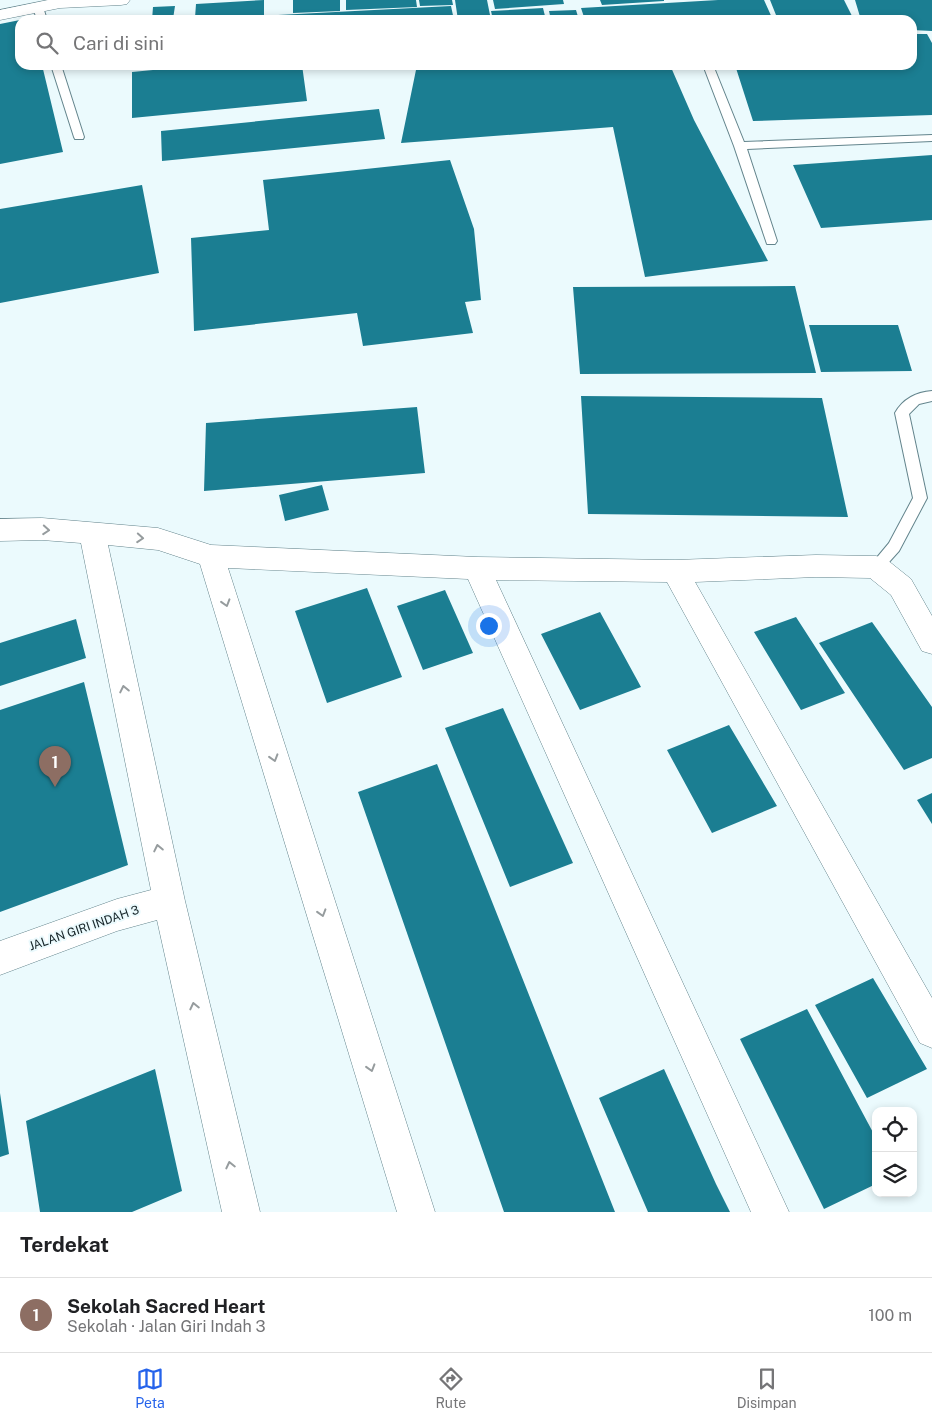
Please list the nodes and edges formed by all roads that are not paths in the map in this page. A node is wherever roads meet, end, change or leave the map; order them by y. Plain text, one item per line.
1 (121, 0) edge
2 (37, 9) edge
3 (0, 15) edge
4 (58, 70) edge
5 (710, 70) edge
6 (79, 137) dead end
7 (932, 138) edge
8 (740, 146) junction
9 (771, 241) dead end
10 (932, 396) edge
11 (0, 530) edge
12 (92, 534) junction
13 (211, 556) junction
14 (876, 567) junction
15 (477, 568) junction
16 (675, 571) junction
17 (932, 642) edge
18 (169, 901) junction
19 (0, 958) edge
20 (932, 1031) edge
21 (242, 1212) edge
22 (416, 1212) edge
23 (770, 1212) edge

1 - 2 street
2 - 3 street
4 - 6 lane
5 - 8 lane
7 - 8 lane
8 - 9 lane
10 - 14 lane
11 -> 12 street
12 -> 13 street
18 -> 12 street
13 - 15 street
13 -> 22 street
14 - 16 street
14 - 17 street
15 - 16 street
15 - 23 street
16 - 20 street
18 - 19 street, JALAN GIRI INDAH 3
21 -> 18 street

